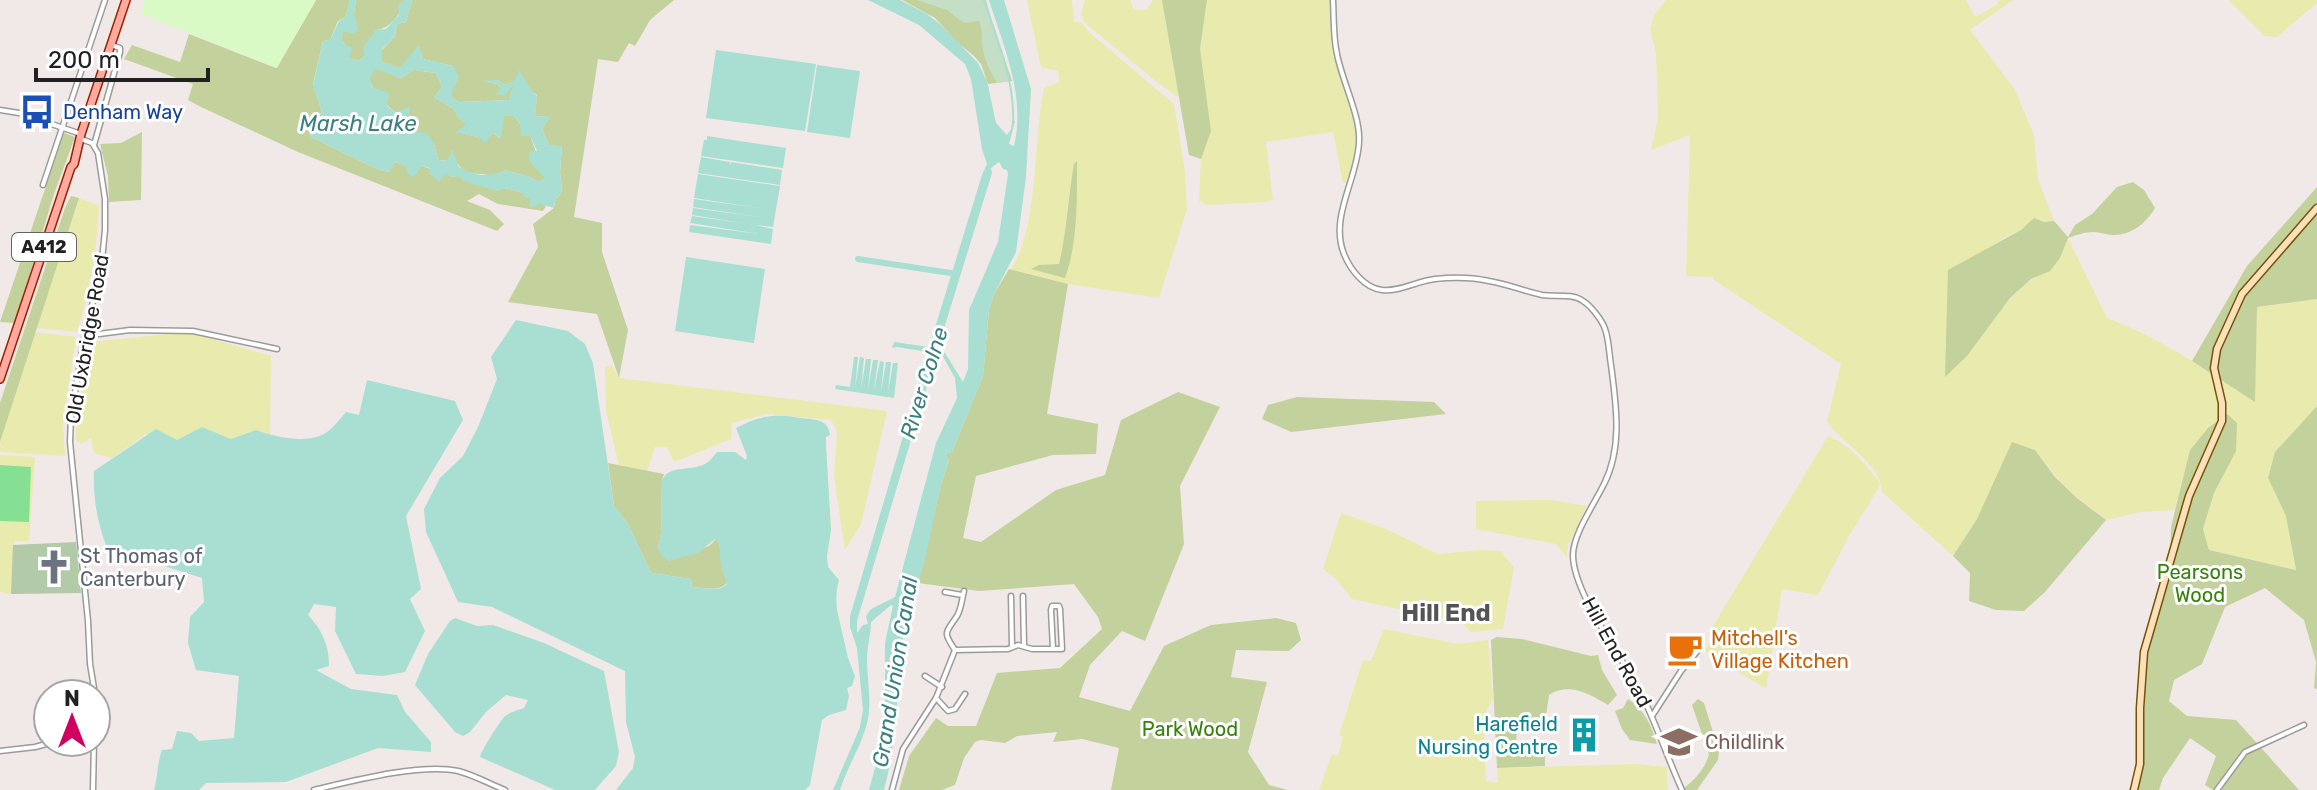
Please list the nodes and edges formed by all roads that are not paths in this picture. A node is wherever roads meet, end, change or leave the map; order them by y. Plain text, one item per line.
1 (105, 0) edge
2 (126, 0) edge
3 (1333, 0) edge
4 (111, 45) junction
5 (0, 110) edge
6 (63, 128) junction
7 (80, 136) junction
8 (94, 145) junction
9 (43, 185) dead end
10 (2317, 208) edge
11 (85, 333) junction
12 (277, 349) dead end
13 (0, 379) edge
14 (945, 592) dead end
15 (1011, 596) dead end
16 (1023, 596) dead end
17 (1012, 646) junction
18 (1024, 646) junction
19 (1056, 649) junction
20 (1699, 649) dead end
21 (955, 650) junction
22 (925, 676) dead end
23 (92, 678) edge
24 (942, 687) junction
25 (965, 694) dead end
26 (936, 698) junction
27 (1652, 716) junction
28 (2304, 725) dead end
29 (32, 747) edge
30 (0, 751) edge
31 (94, 758) edge
32 (93, 790) edge
33 (314, 790) edge
34 (505, 790) edge
35 (892, 790) edge
36 (1682, 790) edge
37 (2134, 790) edge
38 (2217, 790) edge

1 - 6 street
2 - 4 main road, A412
3 - 27 street, Hill End Road
4 - 7 main road, A412
4 - 8 street
5 - 6 street
6 - 7 street
6 - 9 street
7 - 8 street
7 - 13 main road, A412
8 - 11 street, Old Uxbridge Road
10 - 37 street
11 - 12 street
11 - 23 street, Old Uxbridge Road
14 - 21 street
15 - 17 street
16 - 18 street
17 - 18 street
17 - 21 street
18 - 19 street
19 - 19 street
20 - 27 street
21 - 24 street
22 - 24 street
24 - 26 street
25 - 26 street
26 - 35 street
27 - 36 street, Hill End Road
28 - 38 street
29 - 30 street
31 - 32 street
33 - 34 street

